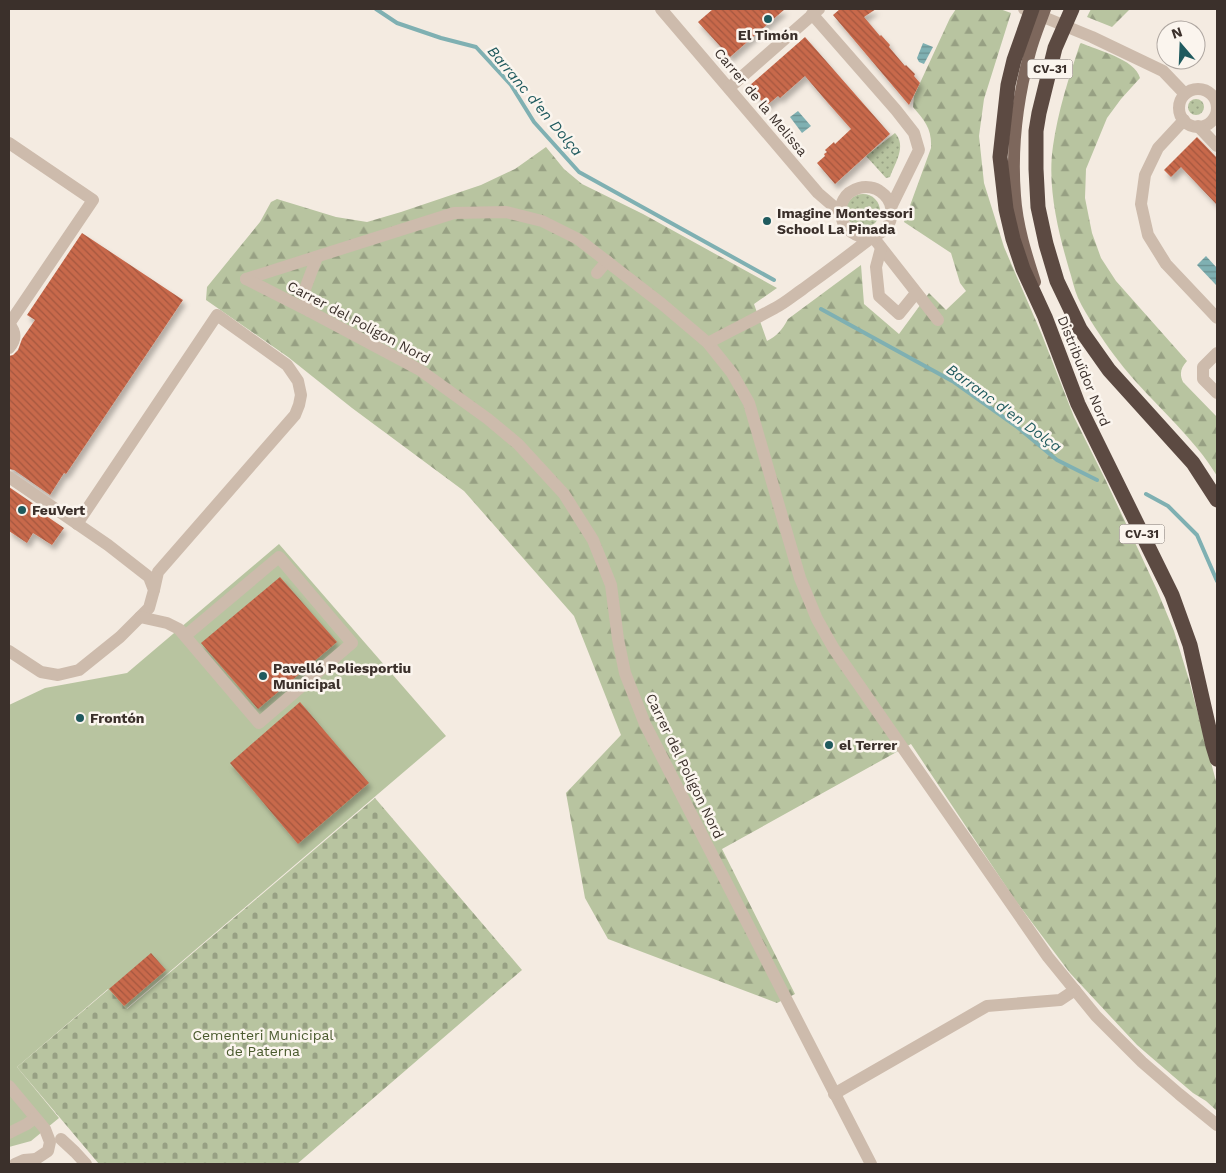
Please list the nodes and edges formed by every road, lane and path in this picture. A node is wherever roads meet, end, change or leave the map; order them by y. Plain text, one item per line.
1 (661, 9) edge
2 (1024, 9) edge
3 (1032, 9) edge
4 (1045, 9) edge
5 (1072, 9) edge
6 (815, 11) edge
7 (728, 88) junction
8 (1214, 91) edge
9 (1185, 94) junction
10 (1217, 111) edge
11 (1184, 120) junction
12 (1198, 126) junction
13 (9, 143) edge
14 (1217, 146) edge
15 (891, 207) junction
16 (840, 212) junction
17 (853, 234) junction
18 (873, 237) junction
19 (881, 248) junction
20 (317, 256) junction
21 (844, 260) junction
22 (608, 262) junction
23 (597, 273) dead end
24 (916, 293) junction
25 (309, 311) junction
26 (1045, 317) junction
27 (1217, 318) edge
28 (938, 320) dead end
29 (9, 324) edge
30 (708, 343) junction
31 (9, 348) edge
32 (1217, 352) edge
33 (1217, 393) edge
34 (9, 477) edge
35 (1217, 500) edge
36 (87, 509) junction
37 (77, 524) junction
38 (108, 545) junction
39 (154, 590) junction
40 (140, 617) junction
41 (185, 636) junction
42 (9, 651) edge
43 (1217, 759) edge
44 (1075, 990) junction
45 (9, 1086) edge
46 (834, 1094) junction
47 (35, 1118) junction
48 (1217, 1124) edge
49 (9, 1133) edge
50 (61, 1139) dead end
51 (36, 1163) edge
52 (15, 1164) edge
53 (86, 1164) edge
54 (870, 1164) edge

1 - 7 street, Carrer de la Melissa
2 - 9 street
3 - 26 highway
4 - 26 main road, Distribuïdor Nord / CV-31
5 - 35 highway, Distribuïdor Nord / CV-31
6 - 7 street
6 - 15 street
7 - 16 street, Carrer de la Melissa
8 - 9 street
8 - 10 street
9 - 11 street
10 - 12 street
11 - 12 street
11 - 27 street
12 - 14 street
13 - 29 street
15 - 16 street
15 - 18 street
16 - 17 street
17 - 18 street
17 - 21 street
18 - 19 street
18 - 21 street
19 - 24 street
19 - 24 street
20 - 22 street
20 - 25 street
20 - 25 street, Carrer del Polígon Nord
21 - 30 street
22 - 23 street
22 - 30 street
24 - 28 street
25 - 46 street, Carrer del Polígon Nord
26 - 43 highway, Distribuïdor Nord / CV-31
29 - 31 street
30 - 44 street
32 - 33 street
34 - 37 street
36 - 37 street
36 - 38 street
36 - 39 street
37 - 38 street
38 - 39 street
39 - 40 street
40 - 41 street
40 - 42 street
41 - 41 street
44 - 46 street
44 - 48 street
45 - 47 street
46 - 54 street, Carrer del Polígon Nord
47 - 49 street
47 - 51 street
50 - 53 street
51 - 52 street

